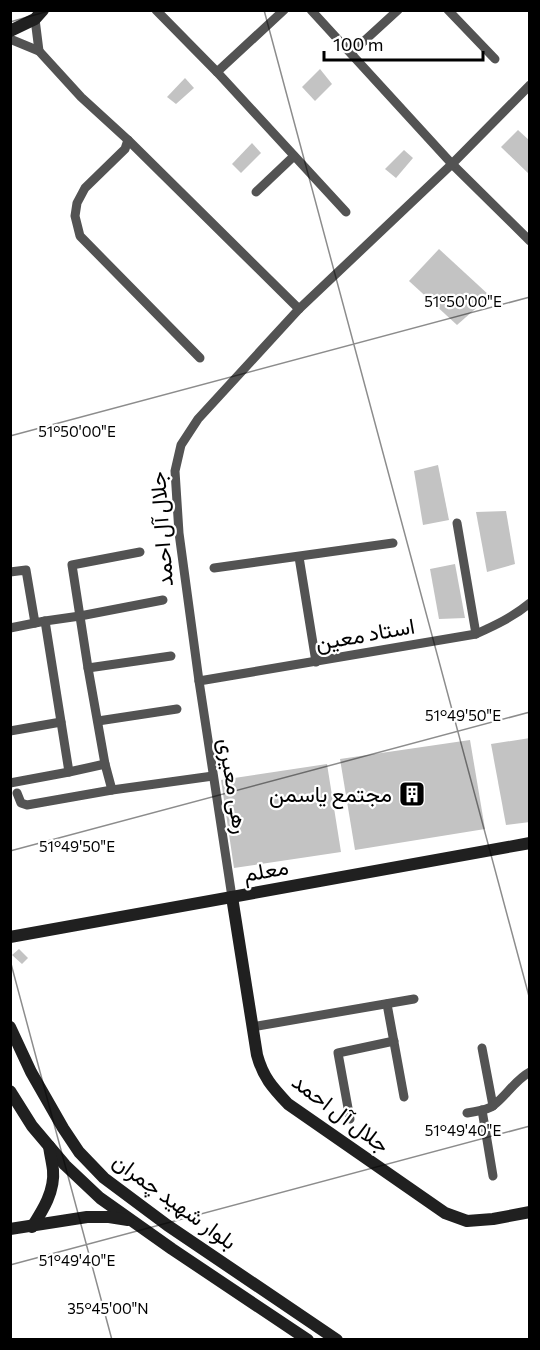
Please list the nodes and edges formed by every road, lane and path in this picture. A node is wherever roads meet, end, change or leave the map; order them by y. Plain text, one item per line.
1 (156, 10) edge
2 (284, 10) edge
3 (311, 10) edge
4 (398, 10) edge
5 (448, 10) edge
6 (39, 15) edge
7 (10, 31) edge
8 (10, 39) edge
9 (39, 51) junction
10 (351, 53) junction
11 (495, 59) dead end
12 (217, 72) junction
13 (530, 85) edge
14 (128, 140) junction
15 (294, 156) junction
16 (453, 164) junction
17 (256, 192) dead end
18 (346, 212) dead end
19 (530, 241) edge
20 (298, 309) junction
21 (200, 358) dead end
22 (457, 524) dead end
23 (393, 543) dead end
24 (140, 552) dead end
25 (299, 557) junction
26 (214, 568) dead end
27 (10, 572) edge
28 (163, 600) dead end
29 (530, 603) edge
30 (80, 616) junction
31 (45, 621) junction
32 (35, 623) junction
33 (10, 628) edge
34 (476, 634) junction
35 (171, 656) dead end
36 (316, 662) junction
37 (88, 668) junction
38 (199, 681) junction
39 (177, 709) dead end
40 (98, 721) junction
41 (61, 722) junction
42 (10, 731) edge
43 (105, 764) junction
44 (69, 772) junction
45 (213, 776) junction
46 (10, 783) edge
47 (112, 789) junction
48 (17, 793) dead end
49 (530, 843) edge
50 (232, 897) junction
51 (10, 937) edge
52 (414, 999) dead end
53 (387, 1004) junction
54 (10, 1027) edge
55 (252, 1027) junction
56 (394, 1041) junction
57 (482, 1048) dead end
58 (530, 1072) edge
59 (10, 1090) edge
60 (404, 1097) dead end
61 (494, 1106) junction
62 (483, 1110) junction
63 (466, 1113) dead end
64 (350, 1119) dead end
65 (49, 1146) junction
66 (493, 1176) dead end
67 (530, 1212) edge
68 (132, 1221) junction
69 (32, 1227) junction
70 (10, 1230) edge
71 (309, 1340) edge
72 (337, 1340) edge

1 - 12 street
2 - 12 street
3 - 10 street
4 - 10 street
5 - 11 street
6 - 7 street
6 - 9 street
8 - 9 street
9 - 14 street
10 - 16 street
12 - 15 street
13 - 16 street, جلال آل احمد
14 - 20 street
14 - 21 street
15 - 17 street
15 - 18 street
16 - 19 street
16 - 20 street, جلال آل احمد
20 - 38 street, جلال آل احمد
22 - 34 street
23 - 25 street
24 - 30 street
25 - 26 street
25 - 36 street
27 - 32 street
28 - 30 street
29 - 34 street, استاد معین
30 - 31 street
30 - 37 street
31 - 32 street
31 - 41 street
32 - 33 street
34 - 36 street, استاد معین
35 - 37 street
36 - 38 street, استاد معین
37 - 40 street
38 - 45 street, رهی معیری
39 - 40 street
40 - 43 street
41 - 42 street
41 - 44 street
43 - 44 street
43 - 47 street
44 - 46 street
45 - 47 street
45 - 50 street, رهی معیری
47 - 48 street
49 - 50 street, معلم
50 - 51 street, معلم
50 - 55 street, جلال آل احمد
52 - 53 street
53 - 55 street
53 - 56 street
54 - 72 street, بلوار شهید چمران
55 - 67 street, جلال آل احمد
56 - 60 street
56 - 64 street
57 - 61 street
58 - 61 street
59 - 65 street, بلوار شهید چمران
61 - 62 street
62 - 63 street
62 - 66 street
65 - 68 street, بلوار شهید چمران
65 - 69 street
68 - 69 street
68 - 71 street, بلوار شهید چمران
69 - 70 street

